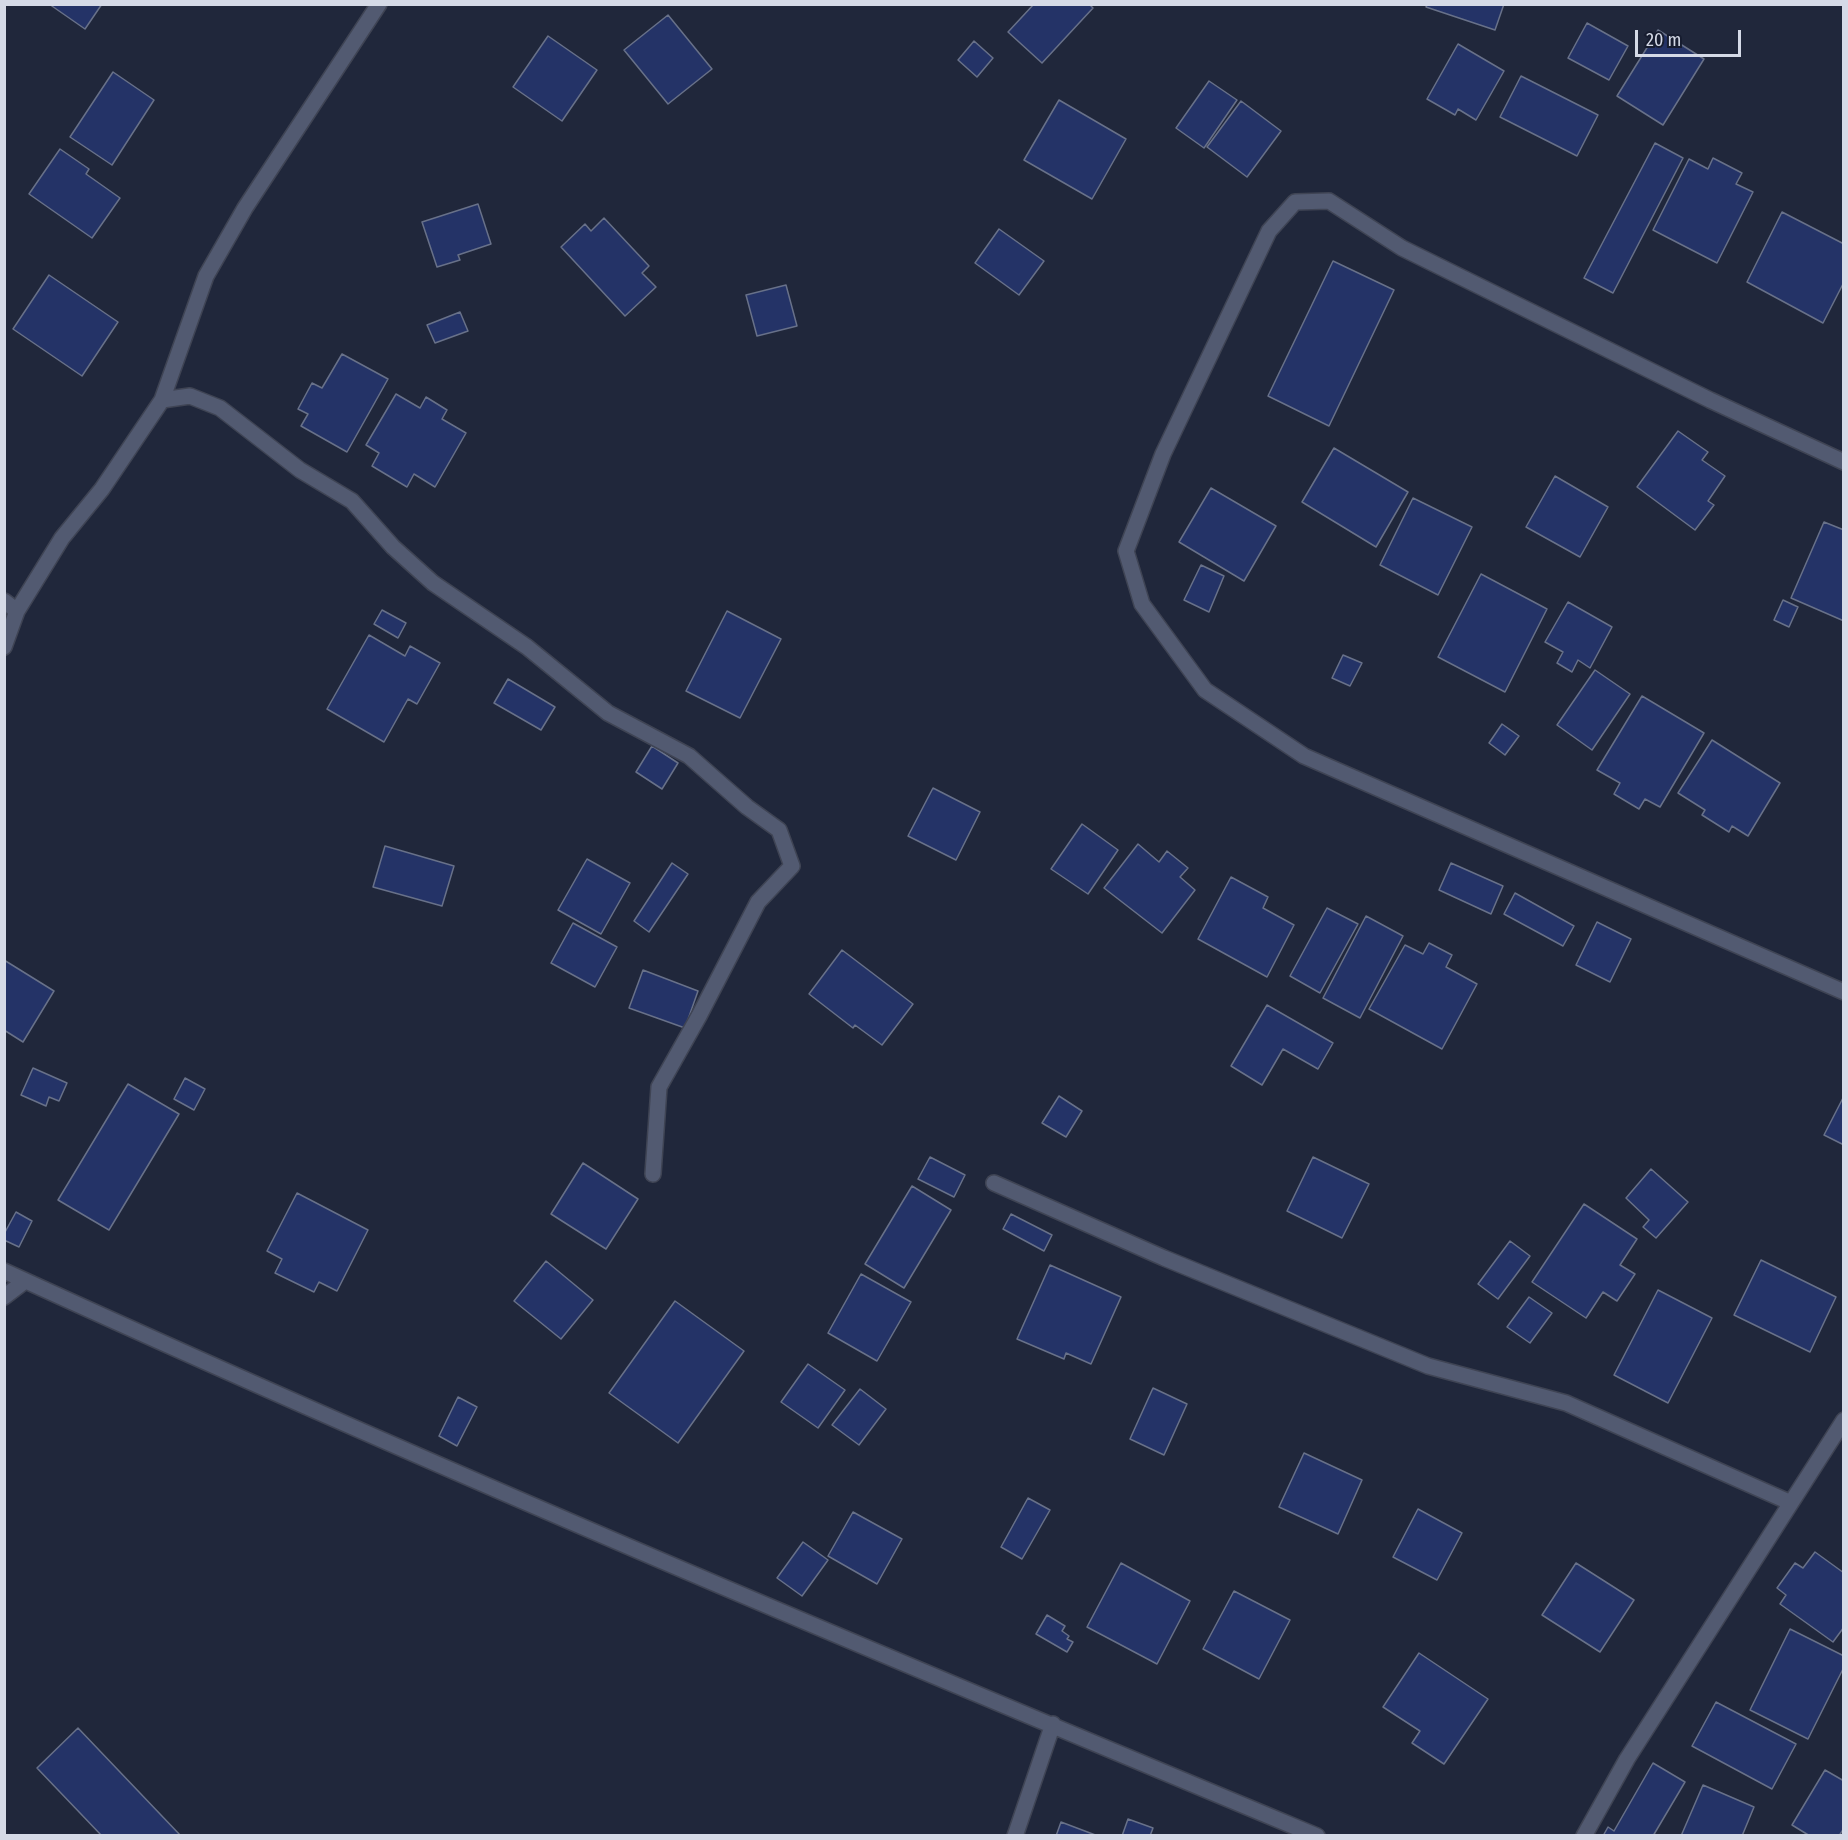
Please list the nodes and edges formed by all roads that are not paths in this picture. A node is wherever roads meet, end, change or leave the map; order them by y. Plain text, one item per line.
1 (379, 4) edge
2 (162, 400) junction
3 (1844, 462) edge
4 (4, 602) edge
5 (17, 611) junction
6 (4, 647) edge
7 (1844, 992) edge
8 (653, 1173) dead end
9 (994, 1183) dead end
10 (4, 1271) edge
11 (25, 1281) junction
12 (4, 1297) edge
13 (1844, 1420) edge
14 (1789, 1502) junction
15 (1053, 1724) junction
16 (1015, 1836) edge
17 (1317, 1836) edge
18 (1584, 1836) edge

1 - 2 street
2 - 5 street
2 - 8 street
3 - 7 street
4 - 5 street
5 - 6 street
9 - 14 street
10 - 11 street
11 - 12 street
11 - 15 street
13 - 14 street
14 - 18 street
15 - 16 street
15 - 17 street

